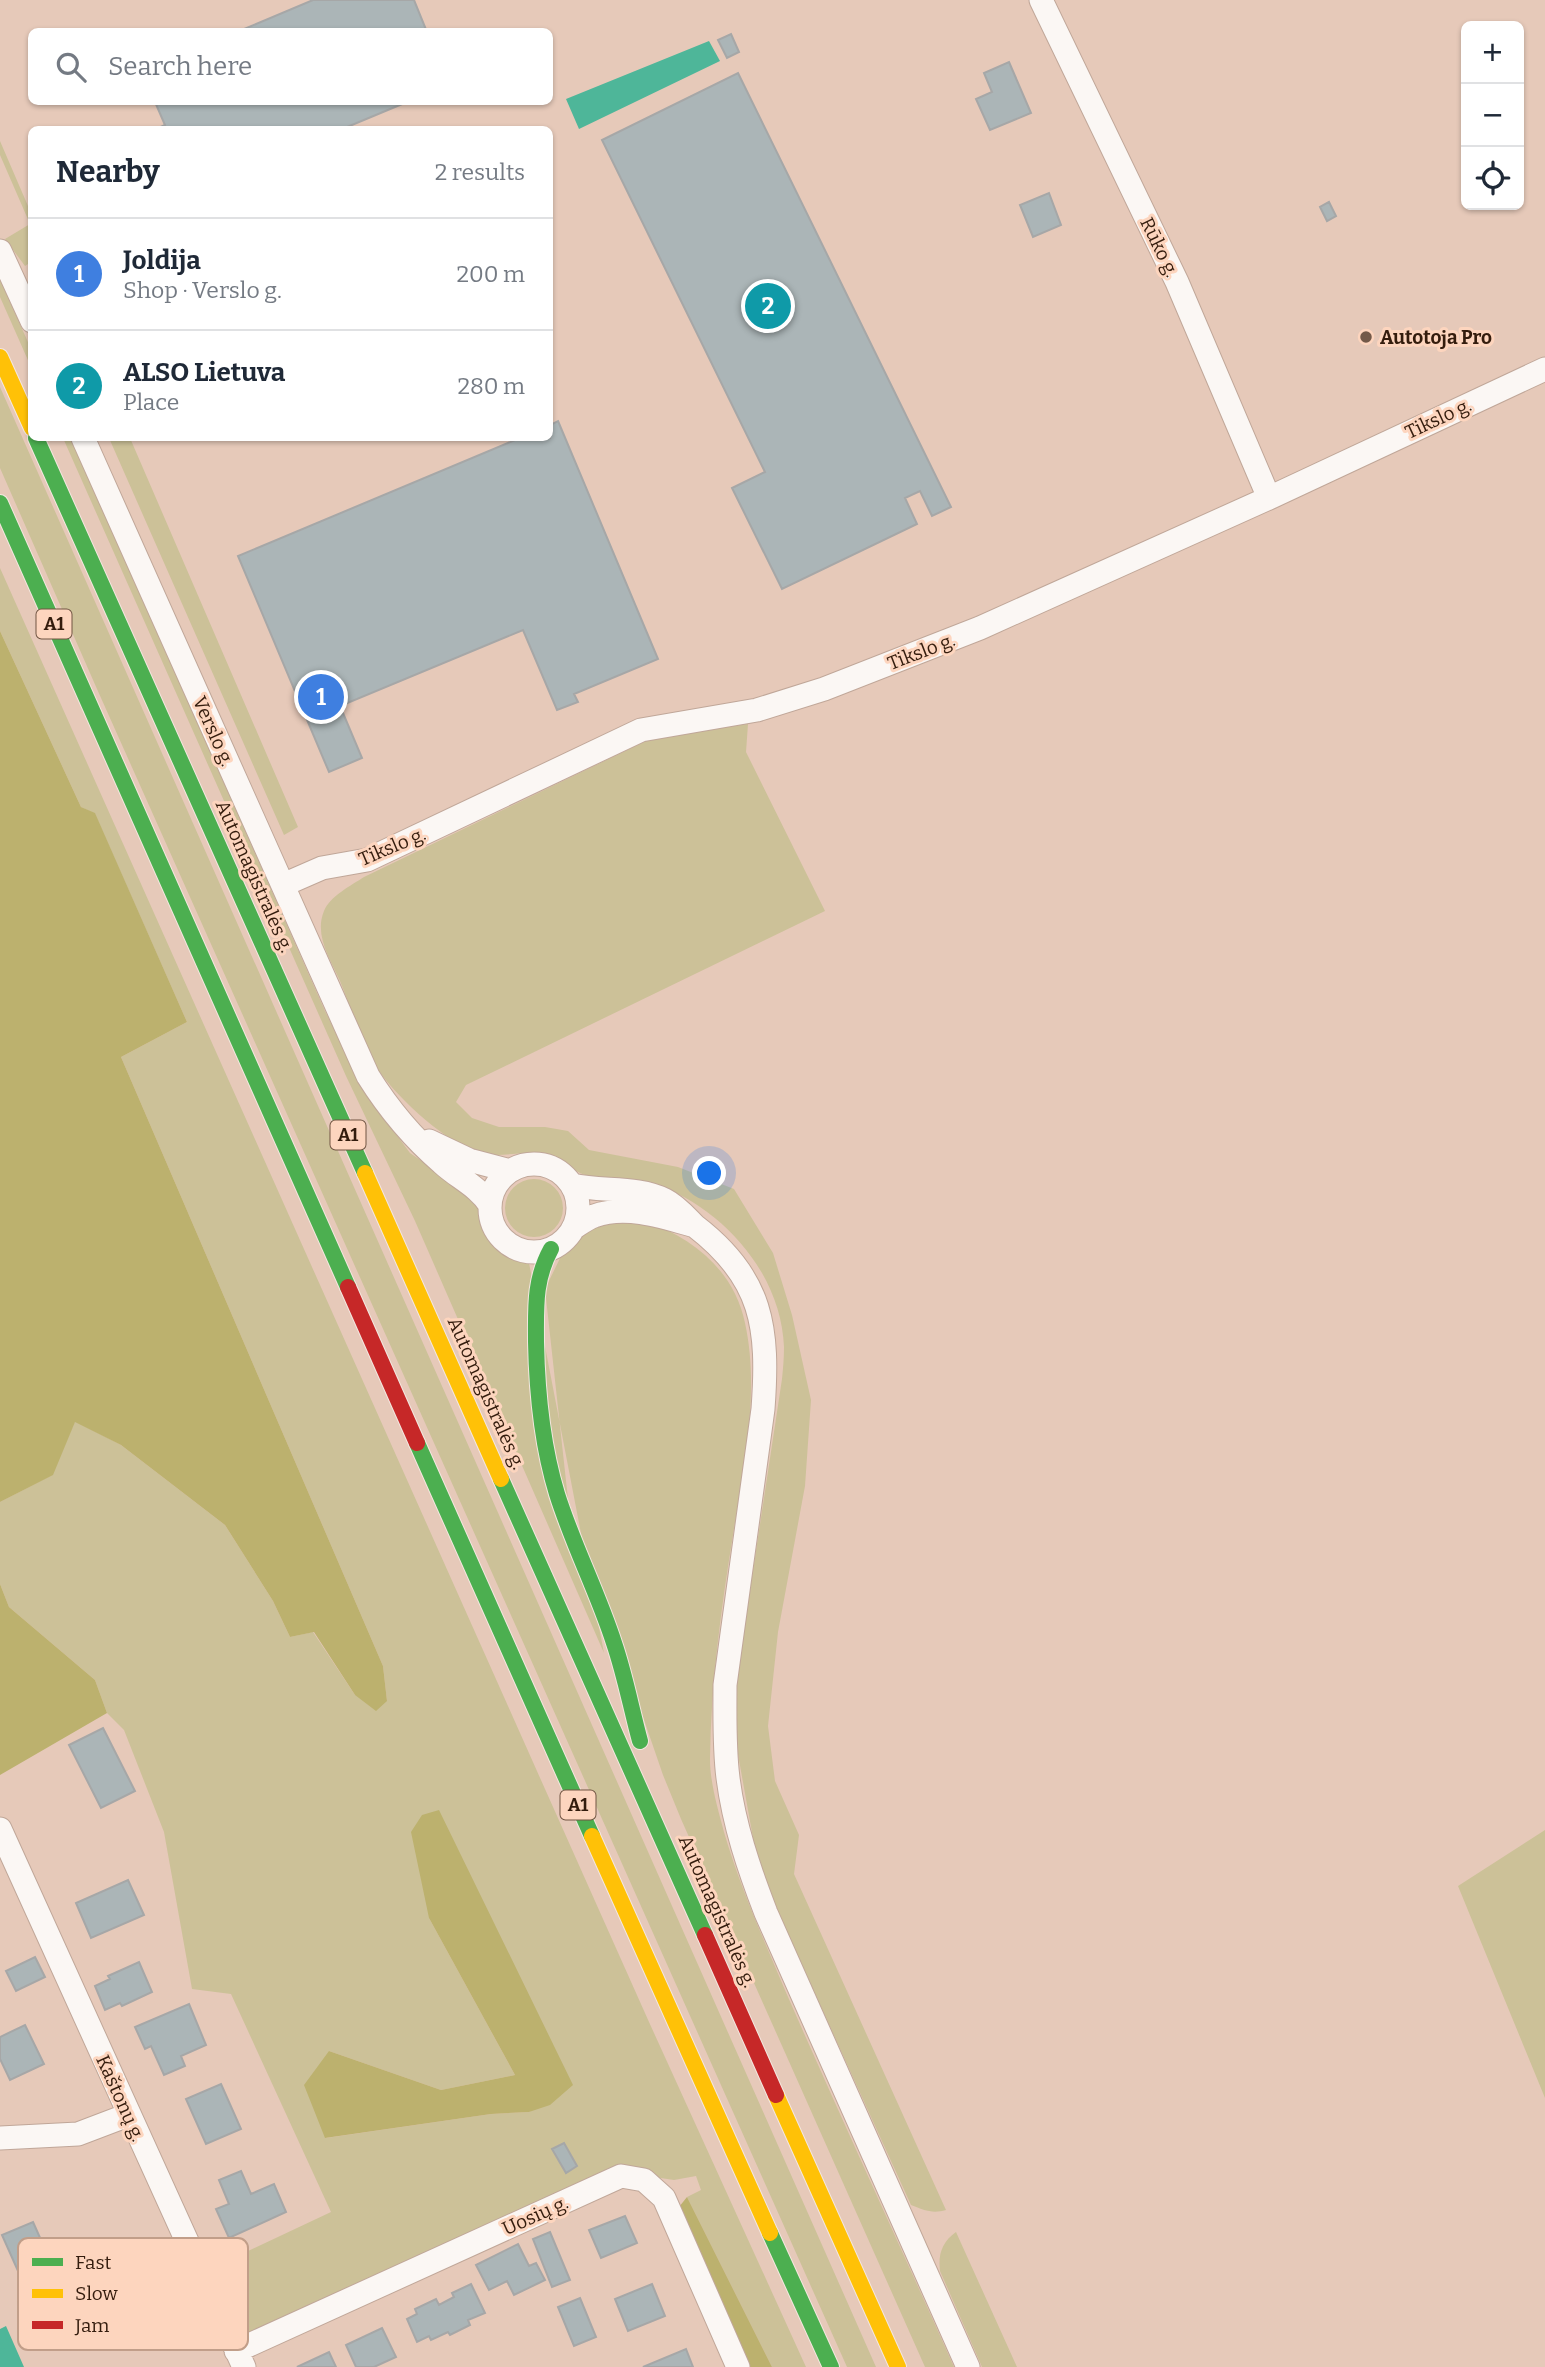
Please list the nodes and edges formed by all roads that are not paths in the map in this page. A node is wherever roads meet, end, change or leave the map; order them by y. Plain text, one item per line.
1 (1041, 0) edge
2 (0, 251) edge
3 (28, 312) edge
4 (0, 358) edge
5 (1545, 369) edge
6 (28, 419) edge
7 (37, 441) edge
8 (84, 441) edge
9 (1269, 498) junction
10 (0, 503) edge
11 (65, 690) dead end
12 (107, 745) junction
13 (283, 886) junction
14 (411, 1130) junction
15 (510, 1171) junction
16 (572, 1185) junction
17 (490, 1205) junction
18 (695, 1226) junction
19 (575, 1227) junction
20 (551, 1250) junction
21 (644, 1752) dead end
22 (666, 1810) dead end
23 (0, 1829) edge
24 (128, 2115) junction
25 (0, 2138) edge
26 (184, 2238) edge
27 (877, 2318) junction
28 (240, 2359) edge
29 (738, 2367) edge
30 (831, 2367) edge
31 (898, 2367) edge
32 (968, 2367) edge

1 - 9 street, Rūko g.
2 - 3 street
4 - 6 highway
5 - 9 street, Tikslo g.
7 - 27 highway, Automagistralės g. / A1
8 - 13 street, Verslo g.
9 - 13 street, Tikslo g.
10 - 12 highway, A1
11 - 12 highway
12 - 30 highway, A1
13 - 14 street, Verslo g.
14 - 15 street, Verslo g.
14 - 17 street, Verslo g.
15 - 16 street
15 - 17 street
16 - 18 street
16 - 19 street
17 - 20 street
18 - 19 street
18 - 32 street
19 - 20 street
20 - 21 highway
22 - 27 highway
23 - 24 street, Kaštonų g.
24 - 25 street
24 - 26 street, Kaštonų g.
27 - 31 highway, Automagistralės g. / A1
28 - 29 street, Uosių g.

